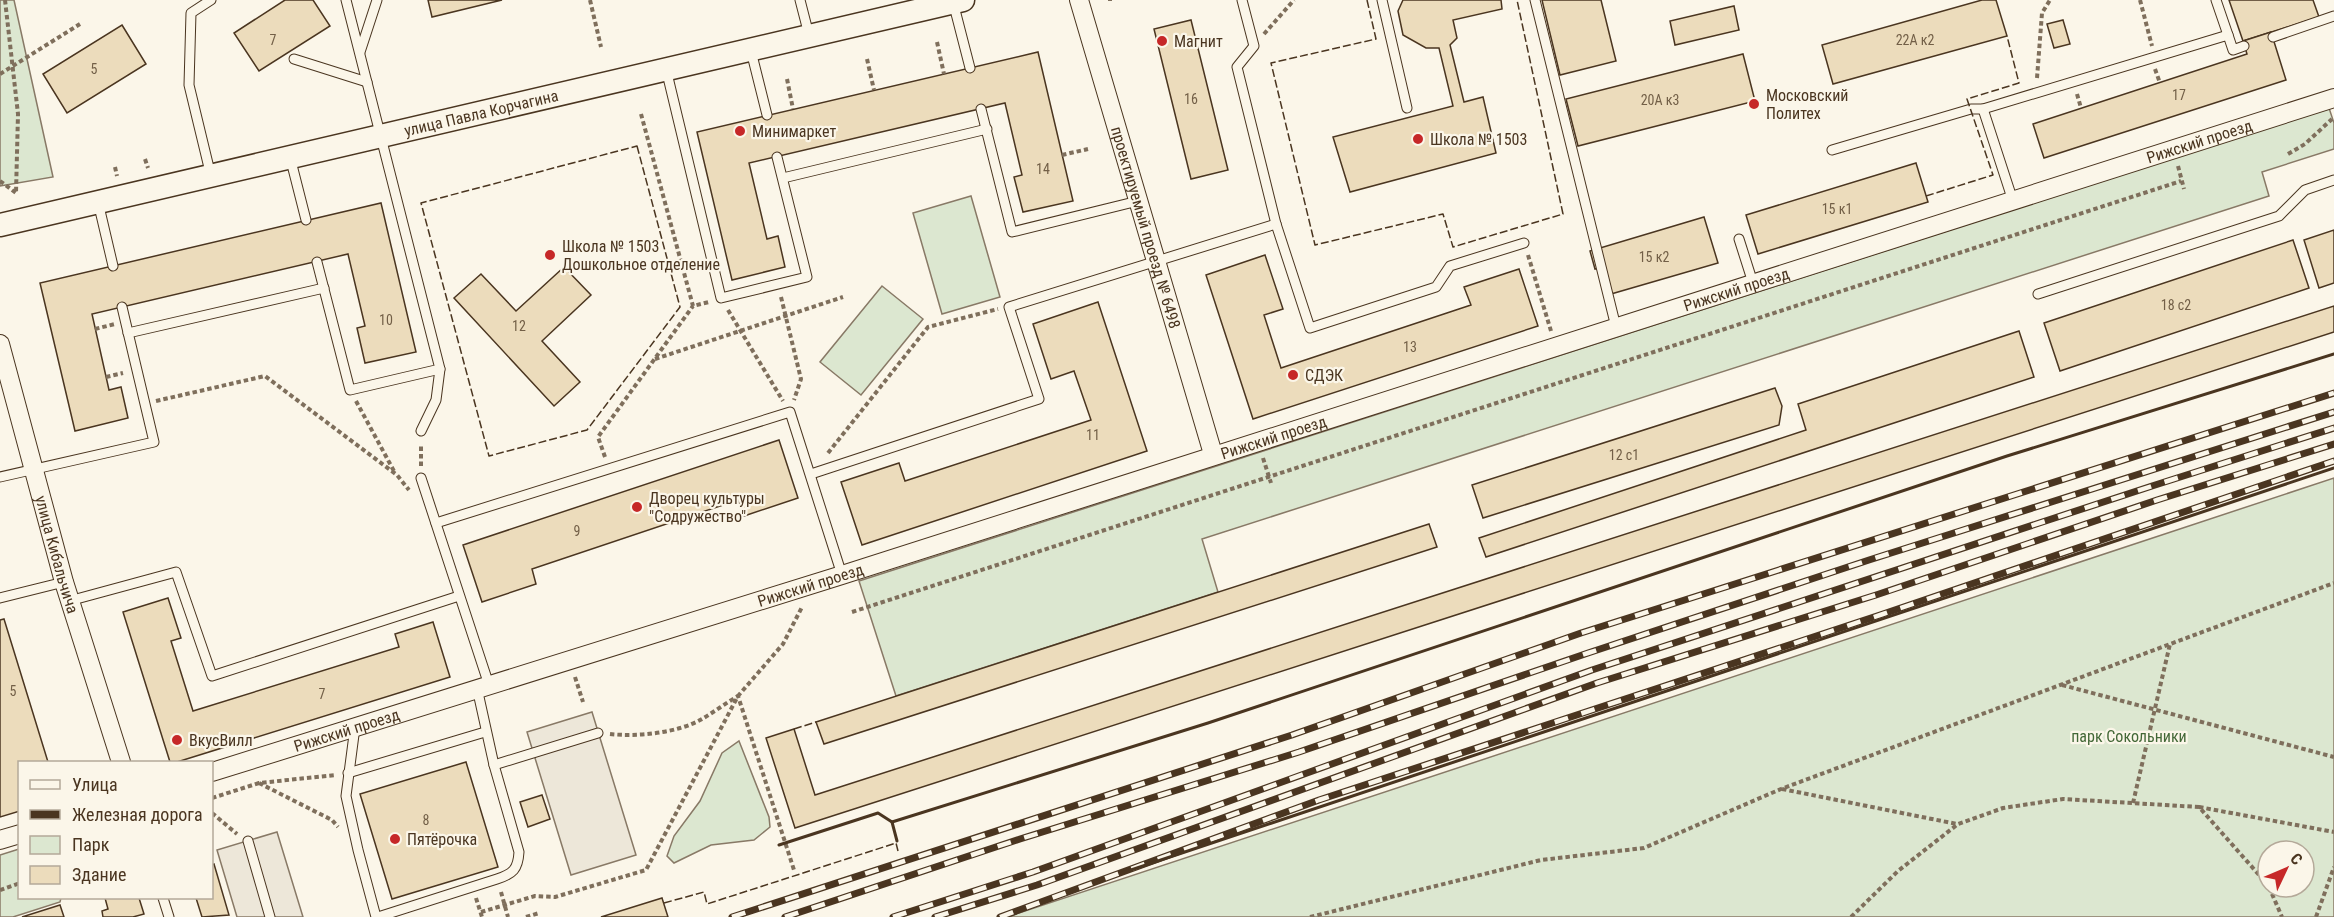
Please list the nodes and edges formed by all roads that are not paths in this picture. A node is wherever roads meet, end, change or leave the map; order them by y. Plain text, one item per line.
1 (211, 0) edge
2 (346, 0) edge
3 (377, 0) edge
4 (800, 0) edge
5 (1079, 0) edge
6 (1242, 0) edge
7 (1382, 0) edge
8 (1535, 0) edge
9 (2216, 0) edge
10 (958, 1) edge
11 (2334, 16) edge
12 (2228, 35) junction
13 (809, 36) junction
14 (2273, 37) dead end
15 (2244, 46) dead end
16 (751, 49) junction
17 (360, 53) junction
18 (294, 59) dead end
19 (970, 68) dead end
20 (666, 69) junction
21 (367, 82) junction
22 (2334, 98) edge
23 (1407, 108) dead end
24 (981, 109) dead end
25 (1983, 109) junction
26 (767, 115) dead end
27 (987, 129) junction
28 (381, 136) junction
29 (1832, 150) dead end
30 (290, 157) junction
31 (777, 157) dead end
32 (211, 176) junction
33 (783, 178) junction
34 (2334, 180) edge
35 (1138, 201) junction
36 (2013, 201) junction
37 (98, 202) junction
38 (306, 220) dead end
39 (1276, 224) junction
40 (0, 225) edge
41 (1739, 239) dead end
42 (1524, 243) road end
43 (1156, 260) junction
44 (317, 262) dead end
45 (112, 266) dead end
46 (1753, 283) junction
47 (324, 288) junction
48 (2038, 294) dead end
49 (122, 307) dead end
50 (1616, 327) junction
51 (128, 333) junction
52 (0, 344) edge
53 (440, 369) junction
54 (422, 431) road end
55 (1213, 454) junction
56 (32, 471) junction
57 (811, 474) junction
58 (0, 477) edge
59 (421, 478) road end
60 (436, 524) junction
61 (842, 574) junction
62 (64, 582) junction
63 (459, 596) junction
64 (0, 598) edge
65 (69, 601) junction
66 (483, 687) junction
67 (355, 727) junction
68 (485, 732) junction
69 (598, 733) road end
70 (121, 761) edge
71 (494, 765) junction
72 (213, 772) edge
73 (348, 773) junction
74 (18, 835) edge
75 (0, 840) edge
76 (248, 841) road end
77 (164, 899) edge
78 (169, 917) edge
79 (270, 917) edge
80 (377, 917) edge

1 - 32 lane
2 - 17 lane
3 - 17 lane
4 - 13 lane
5 - 35 street, проектируемый проезд № 6498
6 - 39 lane
7 - 23 lane
8 - 50 lane
9 - 12 lane
10 - 13 street, улица Павла Корчагина
10 - 19 lane
11 - 14 lane
12 - 15 lane
12 - 25 lane
13 - 16 street, улица Павла Корчагина
16 - 20 street, улица Павла Корчагина
16 - 26 lane
17 - 21 lane
18 - 21 lane
20 - 28 street, улица Павла Корчагина
20 - 33 lane
21 - 28 lane
22 - 36 street, Рижский проезд
24 - 27 lane
25 - 29 lane
25 - 36 lane
27 - 33 lane
27 - 35 lane
28 - 30 street, улица Павла Корчагина
28 - 53 lane
30 - 32 street, улица Павла Корчагина
30 - 38 lane
31 - 33 lane
32 - 37 street, улица Павла Корчагина
34 - 48 lane
35 - 43 street, проектируемый проезд № 6498
36 - 46 street, Рижский проезд
37 - 40 street, улица Павла Корчагина
37 - 45 lane
39 - 42 lane
39 - 43 lane
41 - 46 lane
43 - 55 street, проектируемый проезд № 6498
43 - 57 lane
44 - 47 lane
46 - 50 street, Рижский проезд
47 - 51 lane
47 - 53 lane
49 - 51 lane
50 - 55 street, Рижский проезд
51 - 56 lane
52 - 56 street, улица Кибальчича
53 - 54 lane
55 - 61 street, Рижский проезд
56 - 58 lane
56 - 62 street, улица Кибальчича
57 - 60 lane
57 - 61 lane
59 - 60 lane
60 - 63 lane
61 - 66 street, Рижский проезд
62 - 64 lane
62 - 65 street, улица Кибальчича
63 - 65 lane
63 - 66 lane
65 - 70 street, улица Кибальчича
66 - 67 street, Рижский проезд
66 - 68 lane
67 - 72 street, Рижский проезд
67 - 73 lane
68 - 71 lane
68 - 73 lane
69 - 71 lane
71 - 80 lane
73 - 80 lane
74 - 75 street
76 - 79 lane
77 - 78 lane

